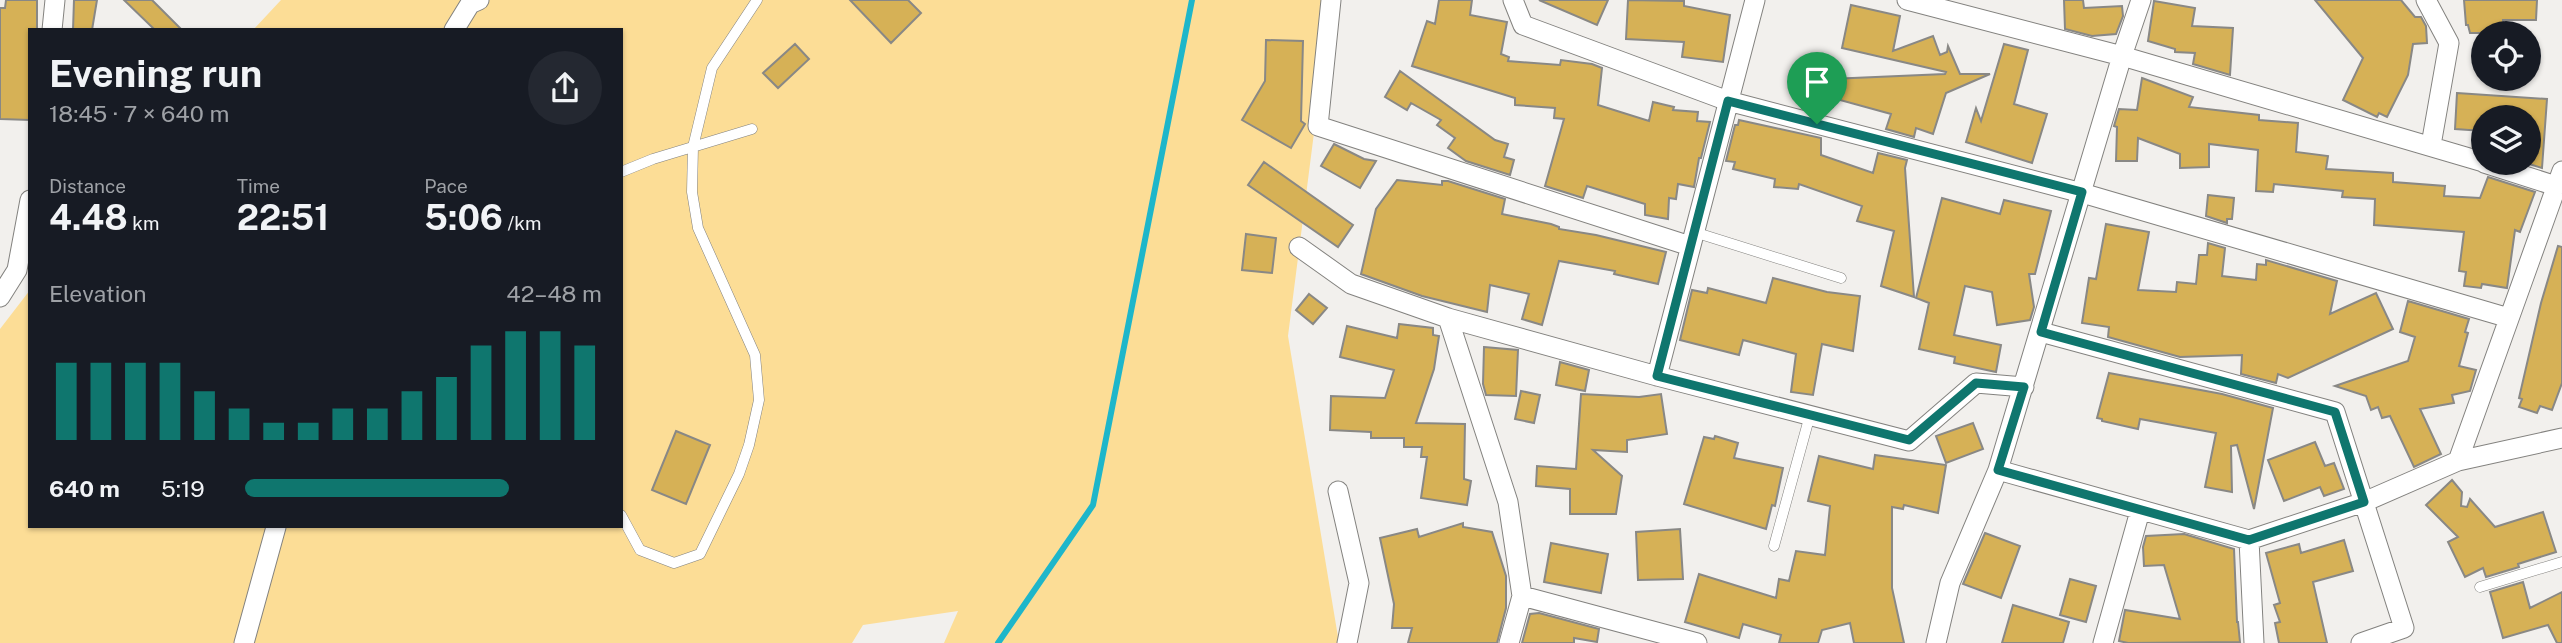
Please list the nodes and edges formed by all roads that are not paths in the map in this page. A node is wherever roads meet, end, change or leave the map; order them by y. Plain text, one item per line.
1 (55, 0) edge
2 (479, 0) edge
3 (757, 0) edge
4 (1331, 0) edge
5 (1513, 0) edge
6 (1755, 0) edge
7 (1907, 0) edge
8 (2141, 0) edge
9 (2426, 0) edge
10 (52, 28) edge
11 (455, 28) edge
12 (2122, 56) junction
13 (1728, 101) junction
14 (752, 129) dead end
15 (2431, 145) junction
16 (693, 147) junction
17 (2471, 159) edge
18 (623, 171) edge
19 (2540, 175) edge
20 (2559, 179) edge
21 (2082, 192) junction
22 (28, 206) edge
23 (1692, 239) junction
24 (1299, 247) dead end
25 (8, 266) edge
26 (1841, 278) dead end
27 (0, 297) edge
28 (1448, 318) junction
29 (2509, 318) junction
30 (2041, 332) junction
31 (1657, 376) junction
32 (2024, 387) junction
33 (1810, 415) junction
34 (2562, 438) edge
35 (2458, 461) junction
36 (1998, 470) junction
37 (1338, 491) dead end
38 (2364, 502) junction
39 (2140, 511) junction
40 (623, 519) edge
41 (276, 528) edge
42 (2249, 540) junction
43 (1774, 545) dead end
44 (2562, 562) edge
45 (2480, 587) dead end
46 (1522, 596) junction
47 (1673, 640) edge
48 (244, 643) edge
49 (1347, 643) edge
50 (1509, 643) edge
51 (1697, 643) edge
52 (1936, 643) edge
53 (2103, 643) edge
54 (2254, 643) edge
55 (2361, 643) edge

1 - 10 street
2 - 11 street
3 - 16 lane
4 - 23 street
5 - 13 street
6 - 13 street
7 - 12 street
8 - 12 street
9 - 15 street
12 - 15 street
12 - 21 street
13 - 21 street
13 - 23 street
14 - 16 lane
15 - 17 street
16 - 18 lane
16 - 40 lane
19 - 20 street
20 - 29 street
21 - 29 street
21 - 30 street
22 - 25 street
23 - 26 lane
23 - 31 street
24 - 28 street
25 - 27 street
28 - 31 street
28 - 46 street
29 - 35 street
30 - 32 street
30 - 38 street
31 - 33 street
32 - 33 street
32 - 36 street
33 - 43 lane
34 - 35 street
35 - 38 street
36 - 39 street
36 - 52 street
37 - 49 street
38 - 42 street
38 - 55 street
39 - 42 street
39 - 53 street
41 - 48 street
42 - 54 street
44 - 45 lane
46 - 47 street
46 - 50 street
47 - 51 street

